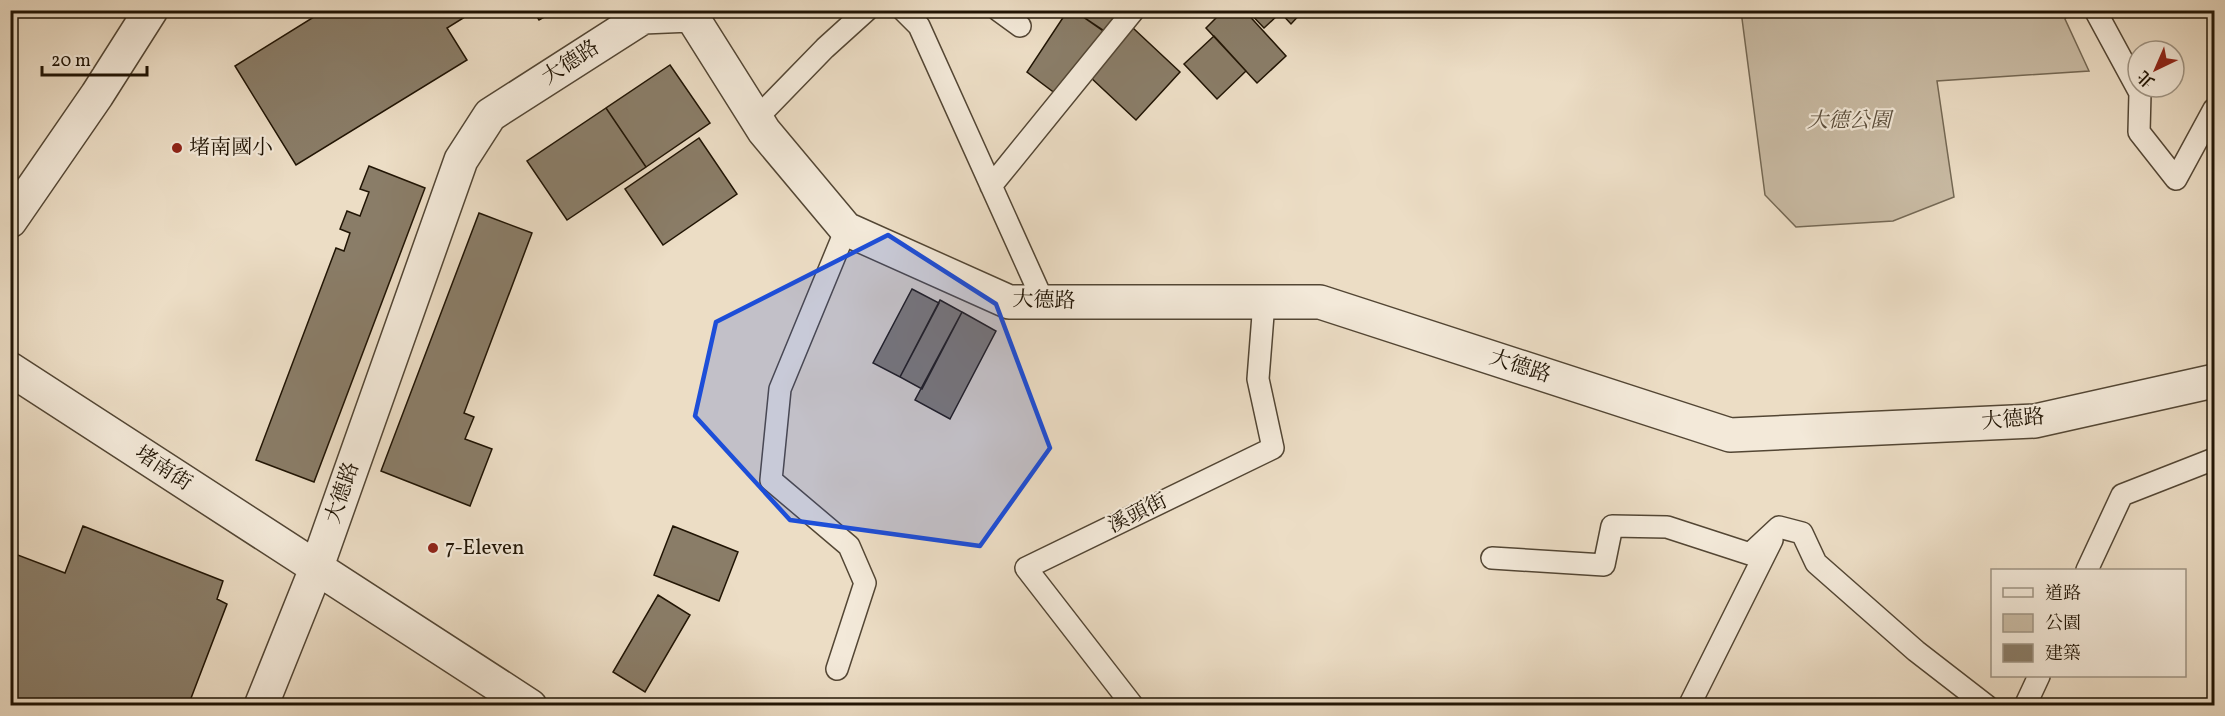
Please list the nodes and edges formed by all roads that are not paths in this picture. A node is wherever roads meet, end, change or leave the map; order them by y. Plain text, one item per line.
1 (151, 10) edge
2 (867, 10) edge
3 (903, 10) edge
4 (998, 10) edge
5 (1134, 10) edge
6 (2095, 10) edge
7 (1020, 26) dead end
8 (2214, 109) edge
9 (756, 119) junction
10 (991, 186) junction
11 (10, 221) edge
12 (846, 229) junction
13 (1264, 302) junction
14 (1044, 303) junction
15 (10, 369) edge
16 (2214, 381) edge
17 (2214, 459) edge
18 (1779, 527) junction
19 (1491, 558) dead end
20 (316, 569) junction
21 (2087, 569) edge
22 (837, 669) dead end
23 (2038, 677) edge
24 (261, 705) edge
25 (530, 705) edge
26 (1133, 705) edge
27 (1689, 705) edge
28 (1987, 705) edge
29 (2025, 705) edge

1 - 11 street
2 - 9 lane
3 - 10 lane
4 - 7 lane
5 - 10 lane
6 - 8 lane
9 - 12 street, 大德路
9 - 20 street, 大德路
10 - 14 lane
12 - 14 street, 大德路
12 - 22 lane
13 - 14 street, 大德路
13 - 16 street, 大德路
13 - 26 lane, 溪頭街
15 - 20 street, 堵南街
17 - 21 lane
18 - 19 lane
18 - 27 lane
18 - 28 lane
20 - 24 street
20 - 25 street, 堵南街
23 - 29 lane

